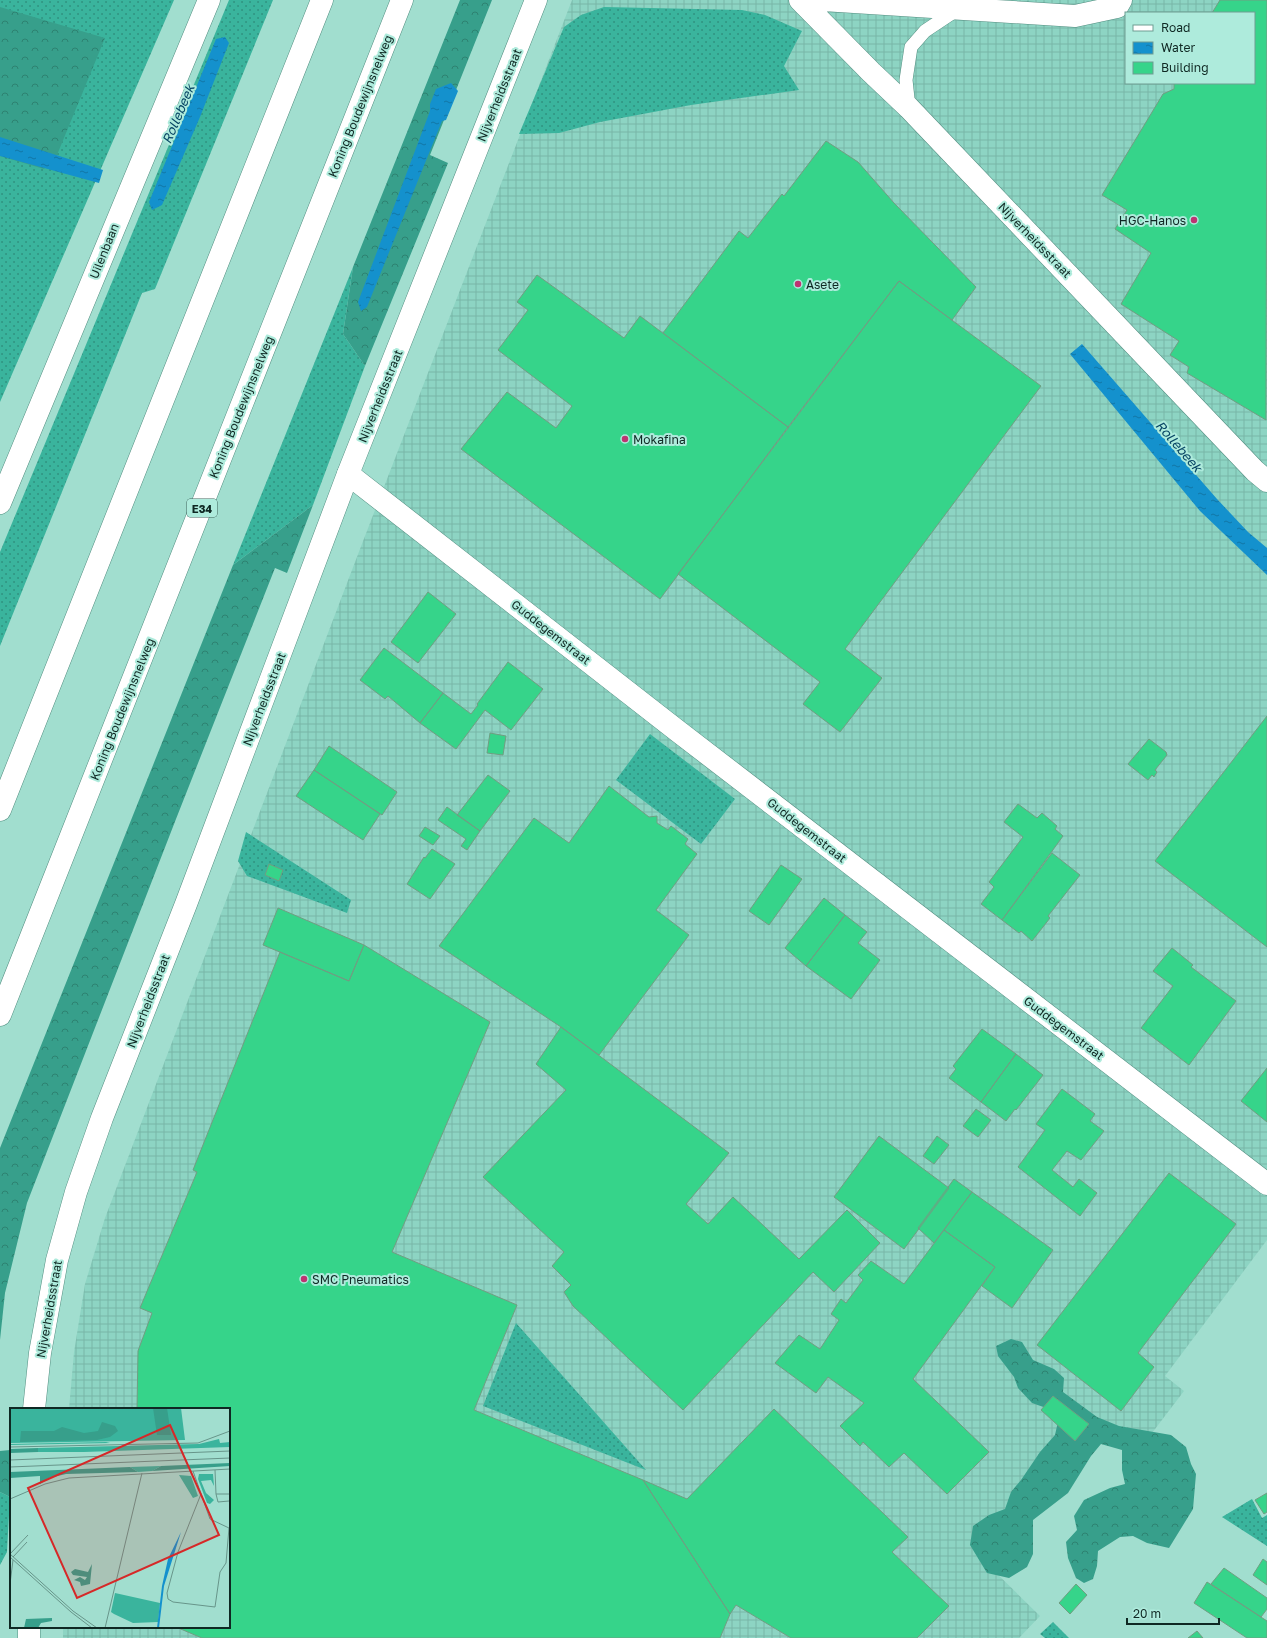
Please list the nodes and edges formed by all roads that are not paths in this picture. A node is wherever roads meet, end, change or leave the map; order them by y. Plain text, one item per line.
1 (209, 0) edge
2 (322, 0) edge
3 (402, 0) edge
4 (536, 0) edge
5 (800, 0) edge
6 (823, 0) edge
7 (1121, 0) edge
8 (958, 9) junction
9 (909, 108) junction
10 (348, 474) junction
11 (1267, 481) edge
12 (0, 503) edge
13 (0, 810) edge
14 (0, 1015) edge
15 (1267, 1184) edge
16 (34, 1408) edge

1 - 12 main road, Uilenbaan
2 - 13 main road
3 - 14 main road, Koning Boudewijnsnelweg / E34
4 - 10 main road, Nijverheidsstraat
5 - 9 main road, Nijverheidsstraat
6 - 8 main road
7 - 8 main road
8 - 9 lane
9 - 11 main road, Nijverheidsstraat
10 - 15 main road, Guddegemstraat
10 - 16 main road, Nijverheidsstraat

